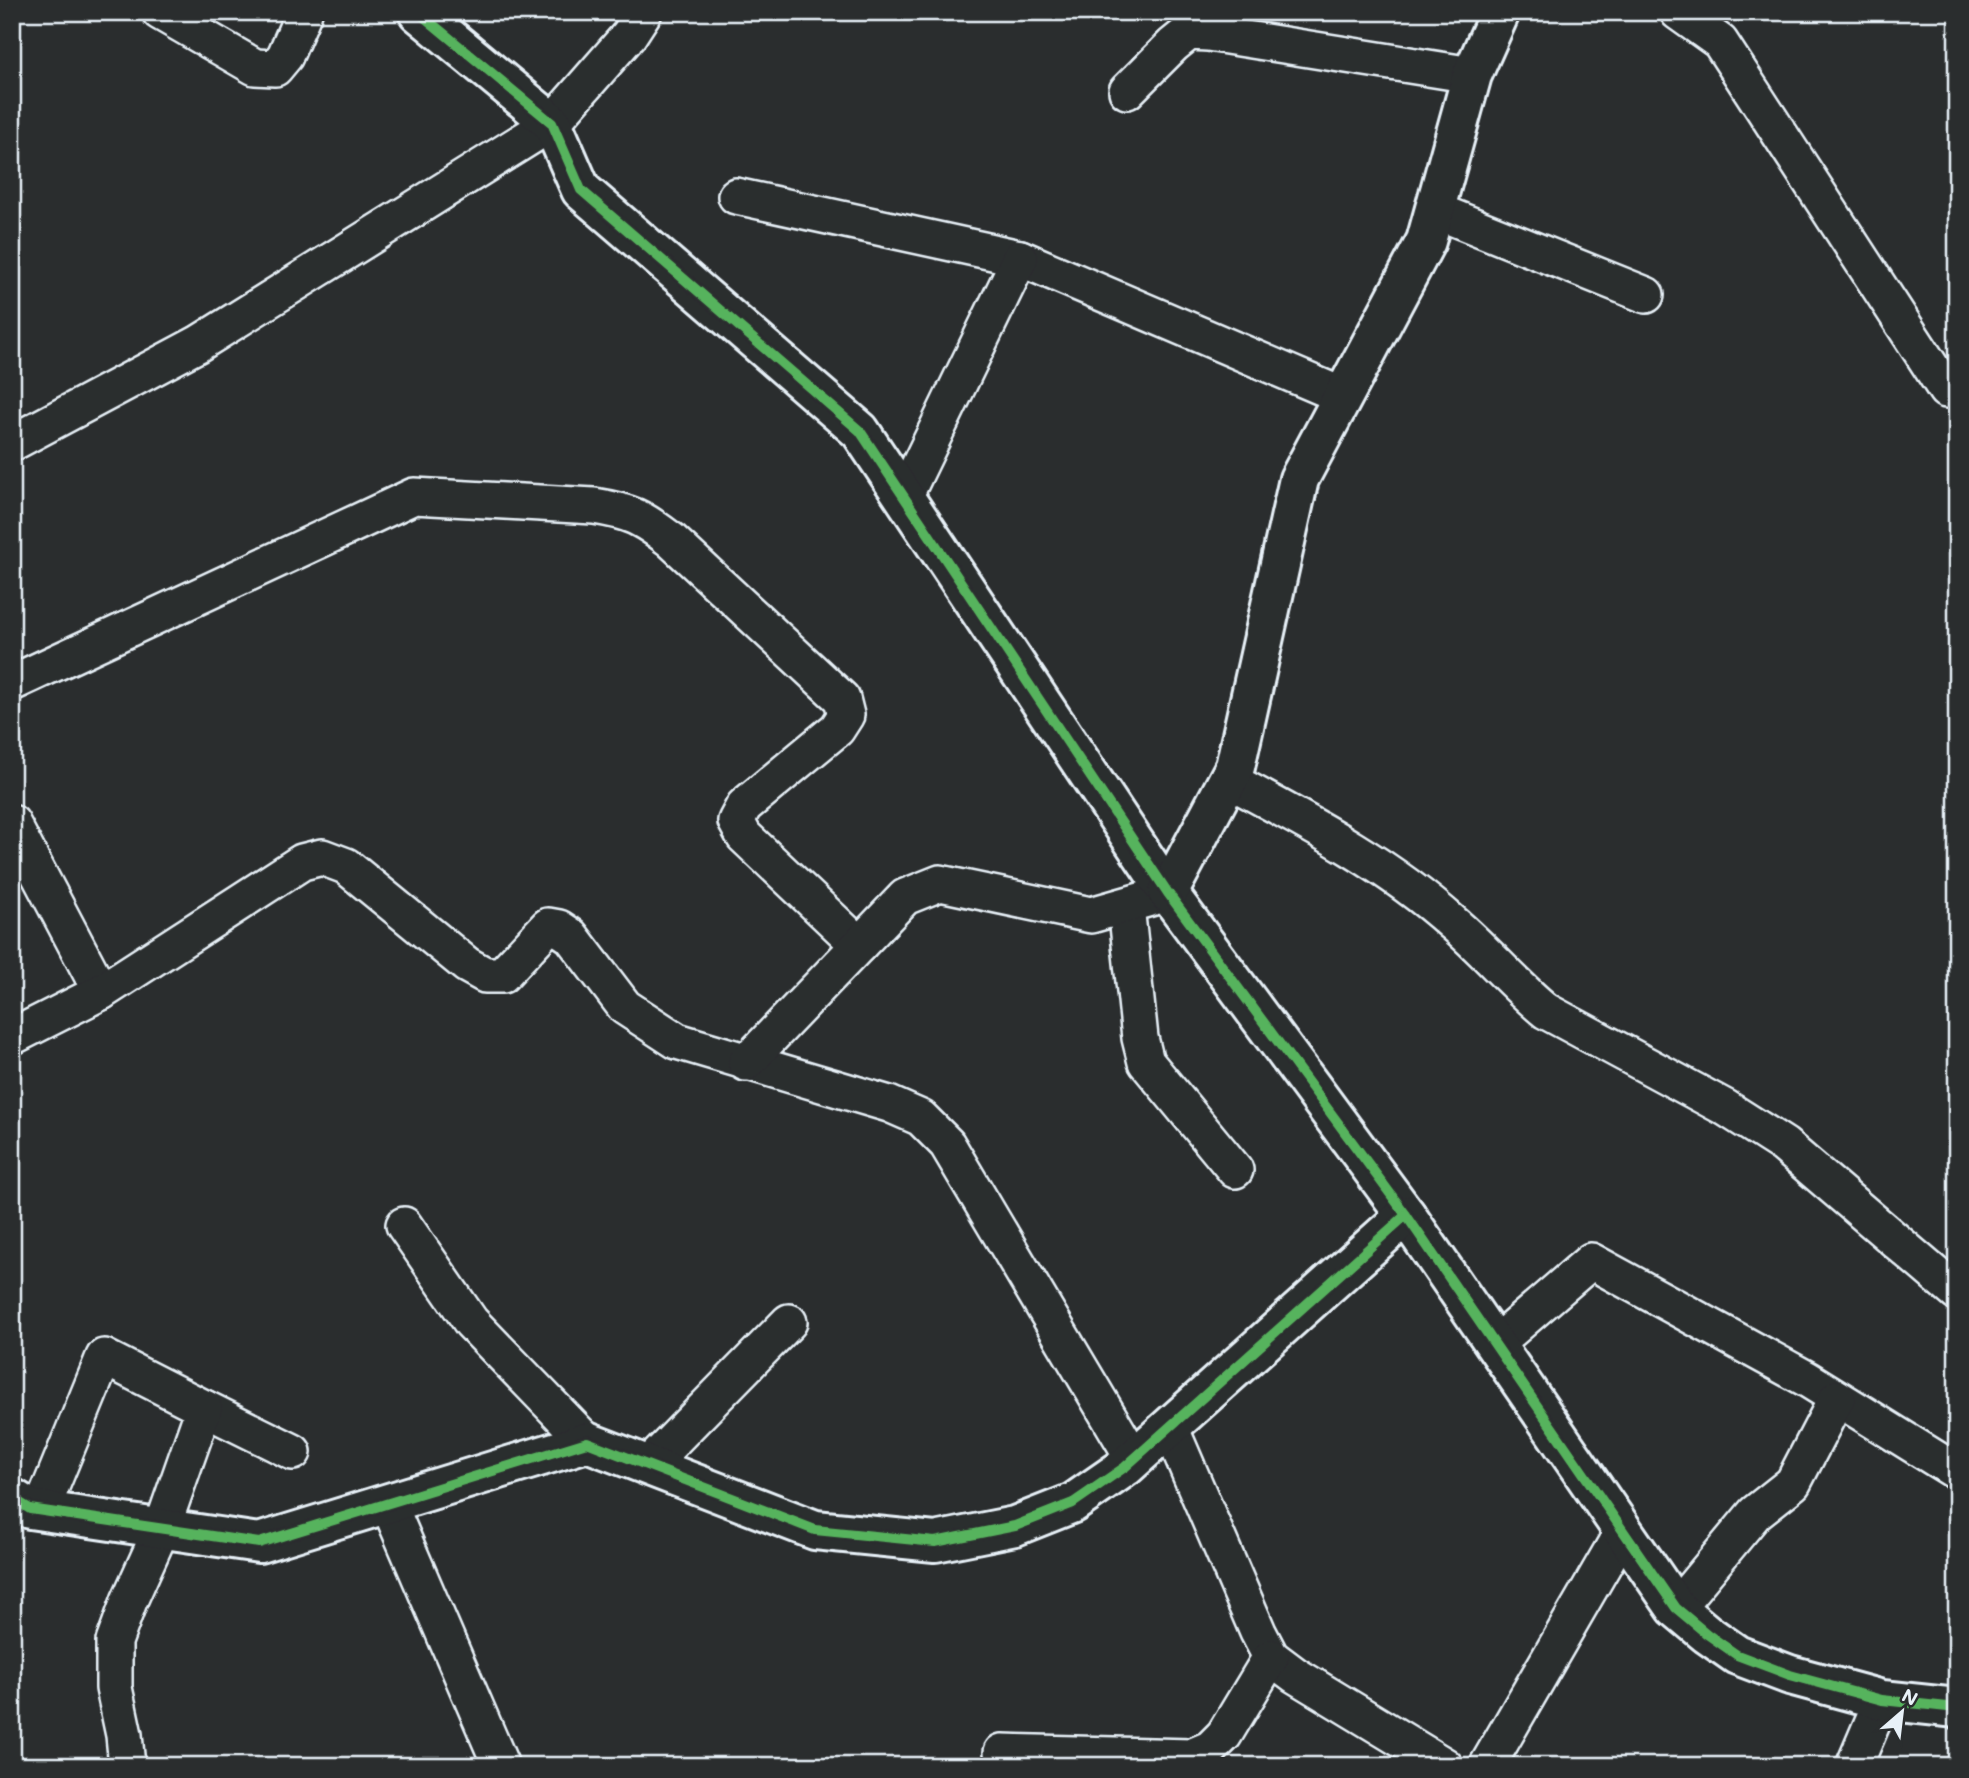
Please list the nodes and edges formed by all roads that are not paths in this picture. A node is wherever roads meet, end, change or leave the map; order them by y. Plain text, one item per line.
1 (160, 12) edge
2 (303, 12) edge
3 (418, 12) edge
4 (644, 12) edge
5 (1500, 12) edge
6 (1678, 12) edge
7 (1472, 75) junction
8 (1127, 91) dead end
9 (552, 123) junction
10 (736, 196) dead end
11 (1434, 210) junction
12 (1020, 258) junction
13 (1646, 295) dead end
14 (1946, 390) dead end
15 (1343, 396) junction
16 (12, 443) edge
17 (904, 497) junction
18 (12, 684) edge
19 (1229, 780) junction
20 (12, 823) edge
21 (1168, 893) junction
22 (1126, 906) junction
23 (859, 945) junction
24 (102, 992) junction
25 (12, 1035) edge
26 (746, 1063) junction
27 (1235, 1170) dead end
28 (1406, 1215) junction
29 (404, 1225) dead end
30 (1957, 1293) edge
31 (789, 1322) dead end
32 (1495, 1344) junction
33 (1838, 1398) junction
34 (204, 1408) junction
35 (1170, 1427) junction
36 (587, 1442) junction
37 (293, 1452) dead end
38 (1134, 1459) junction
39 (648, 1466) junction
40 (1957, 1472) edge
41 (388, 1503) junction
42 (27, 1504) edge
43 (162, 1528) junction
44 (1623, 1531) junction
45 (1676, 1608) junction
46 (1271, 1657) junction
47 (1882, 1700) junction
48 (1957, 1708) edge
49 (1002, 1752) dead end
50 (127, 1766) edge
51 (501, 1766) edge
52 (1446, 1766) edge
53 (1487, 1766) edge
54 (1854, 1766) edge

1 - 2 street
3 - 9 street
4 - 9 street
5 - 7 street
6 - 14 street
7 - 8 street
7 - 11 street
9 - 16 street
9 - 17 street
10 - 12 street
11 - 13 street
11 - 15 street
12 - 15 street
12 - 17 street
15 - 19 street
17 - 21 street
18 - 23 street
19 - 21 street
19 - 30 street
20 - 24 street
21 - 22 street
21 - 28 street
22 - 23 street
22 - 27 street
23 - 26 street
24 - 25 street
24 - 26 street
26 - 38 street
28 - 32 street
28 - 35 street
29 - 36 street
31 - 39 street
32 - 33 street
32 - 44 street
33 - 40 street
33 - 45 street
34 - 37 street
34 - 42 street
34 - 43 street
35 - 38 street
35 - 46 street
36 - 39 street
36 - 41 street
38 - 39 street
41 - 43 street
41 - 51 street
42 - 43 street
43 - 50 street
44 - 45 street
44 - 53 street
45 - 47 street
46 - 49 street
46 - 52 street
47 - 48 street
47 - 54 street

